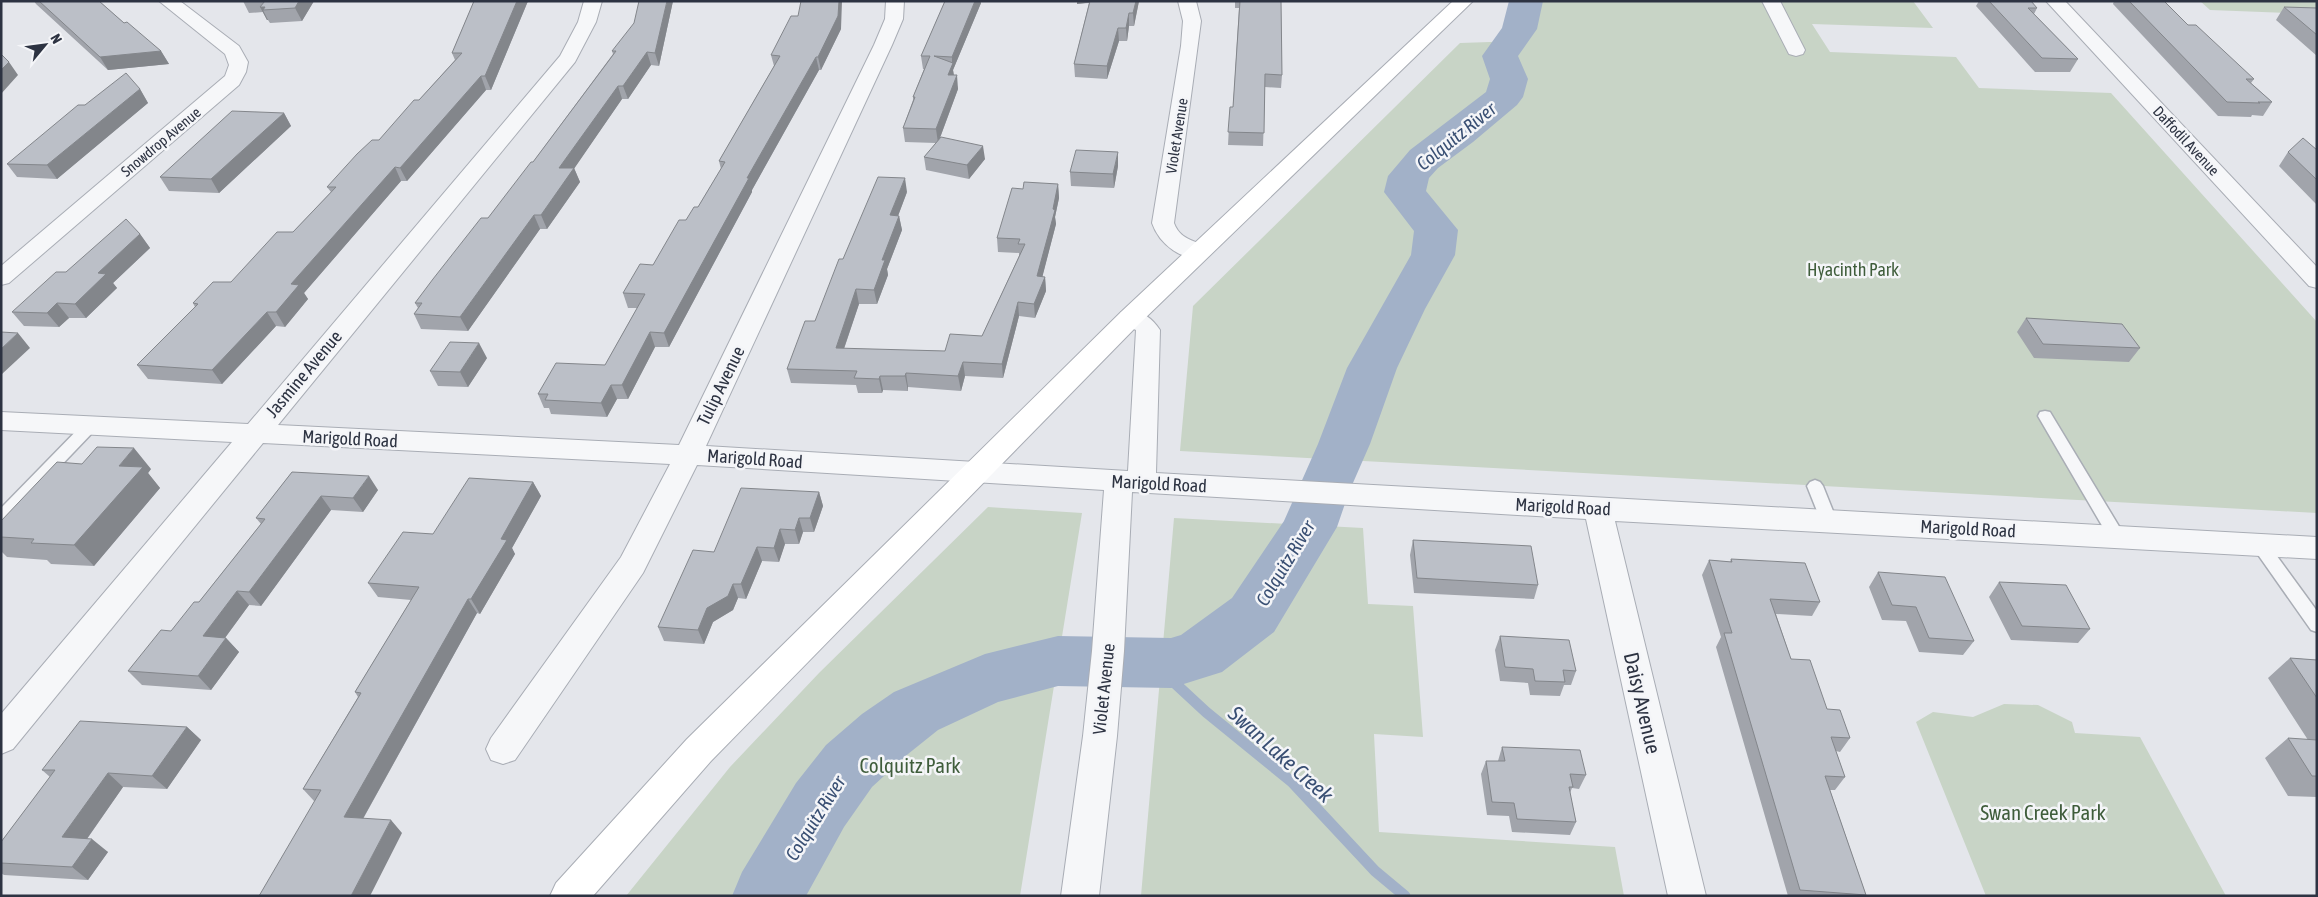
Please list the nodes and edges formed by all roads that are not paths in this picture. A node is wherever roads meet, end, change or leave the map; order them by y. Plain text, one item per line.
1 (168, 1) edge
2 (594, 1) edge
3 (895, 1) edge
4 (1187, 1) edge
5 (1464, 1) edge
6 (1771, 1) edge
7 (2055, 1) edge
8 (1796, 50) dead end
9 (1198, 252) junction
10 (1, 278) edge
11 (2317, 281) edge
12 (1130, 318) junction
13 (2045, 416) dead end
14 (1, 421) edge
15 (90, 426) junction
16 (254, 434) junction
17 (688, 455) junction
18 (976, 473) junction
19 (1131, 482) junction
20 (1815, 486) dead end
21 (1598, 509) junction
22 (1, 518) edge
23 (1829, 521) junction
24 (2117, 537) junction
25 (2260, 545) junction
26 (2317, 548) edge
27 (2317, 625) edge
28 (1, 739) edge
29 (503, 749) dead end
30 (569, 896) edge
31 (1080, 896) edge
32 (1687, 896) edge

1 - 10 street, Snowdrop Avenue
2 - 16 street, Jasmine Avenue
3 - 17 street, Tulip Avenue
4 - 9 street, Violet Avenue
5 - 9 main road
6 - 8 street
7 - 11 street, Daffodil Avenue
9 - 12 main road
12 - 18 main road
12 - 19 street, Violet Avenue
13 - 24 lane
14 - 15 street, Marigold Road
15 - 16 street, Marigold Road
15 - 22 lane
16 - 17 street, Marigold Road
16 - 28 street, Jasmine Avenue
17 - 18 street, Marigold Road
17 - 29 street, Tulip Avenue
18 - 19 street, Marigold Road
18 - 30 main road
19 - 21 street, Marigold Road
19 - 31 street, Violet Avenue
20 - 23 lane
21 - 23 street, Marigold Road
21 - 32 street, Daisy Avenue
23 - 24 street, Marigold Road
24 - 25 street, Marigold Road
25 - 26 street, Marigold Road
25 - 27 lane

